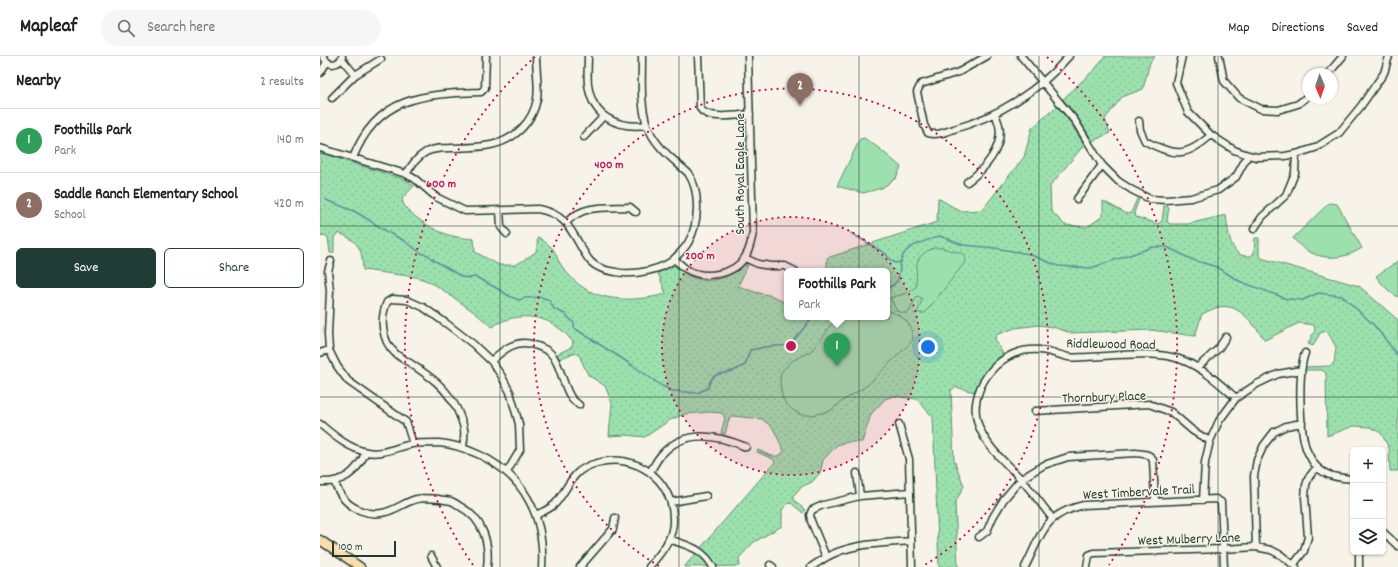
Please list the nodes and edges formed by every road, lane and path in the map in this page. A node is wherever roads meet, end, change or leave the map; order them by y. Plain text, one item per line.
1 (323, 56) edge
2 (486, 56) edge
3 (536, 56) edge
4 (588, 56) edge
5 (642, 56) edge
6 (698, 56) edge
7 (748, 56) edge
8 (987, 56) edge
9 (1021, 56) edge
10 (1070, 56) edge
11 (1182, 56) edge
12 (1219, 56) edge
13 (1343, 56) edge
14 (1389, 56) edge
15 (342, 57) edge
16 (381, 59) dead end
17 (327, 62) junction
18 (1333, 68) edge
19 (320, 73) edge
20 (355, 75) junction
21 (1042, 82) junction
22 (332, 98) dead end
23 (1302, 101) edge
24 (995, 113) junction
25 (750, 114) junction
26 (604, 117) junction
27 (1139, 121) dead end
28 (647, 125) junction
29 (1211, 135) junction
30 (584, 137) dead end
31 (320, 148) edge
32 (1296, 154) junction
33 (1248, 155) junction
34 (353, 158) junction
35 (1102, 166) junction
36 (406, 174) junction
37 (967, 182) dead end
38 (1077, 198) dead end
39 (500, 210) junction
40 (636, 212) dead end
41 (566, 222) junction
42 (1254, 229) dead end
43 (507, 234) dead end
44 (745, 258) junction
45 (674, 259) junction
46 (331, 261) dead end
47 (789, 268) edge
48 (1226, 337) dead end
49 (329, 350) junction
50 (320, 353) edge
51 (1305, 353) dead end
52 (490, 361) junction
53 (1198, 367) junction
54 (1301, 370) junction
55 (1236, 398) junction
56 (579, 405) dead end
57 (1035, 411) dead end
58 (1302, 423) junction
59 (320, 424) edge
60 (899, 424) dead end
61 (1210, 441) junction
62 (413, 444) junction
63 (463, 447) junction
64 (746, 447) dead end
65 (366, 452) junction
66 (1317, 467) junction
67 (507, 472) junction
68 (650, 472) junction
69 (857, 473) dead end
70 (1021, 479) junction
71 (1350, 479) edge
72 (334, 481) junction
73 (320, 482) edge
74 (910, 492) junction
75 (706, 496) dead end
76 (860, 496) junction
77 (1202, 500) junction
78 (1155, 501) junction
79 (671, 502) junction
80 (536, 515) junction
81 (615, 518) dead end
82 (1052, 518) junction
83 (1386, 535) edge
84 (979, 537) dead end
85 (669, 538) junction
86 (320, 540) edge
87 (911, 541) junction
88 (1398, 546) edge
89 (1256, 547) junction
90 (1223, 549) junction
91 (1359, 555) edge
92 (431, 556) dead end
93 (826, 557) junction
94 (1295, 566) edge
95 (360, 567) edge
96 (437, 567) edge
97 (487, 567) edge
98 (542, 567) edge
99 (580, 567) edge
100 (650, 567) edge
101 (713, 567) edge
102 (811, 567) edge
103 (912, 567) edge
104 (1025, 567) edge
105 (1087, 567) edge
106 (1224, 567) edge
107 (1359, 567) edge

1 - 17 street
2 - 34 street
3 - 36 street
4 - 26 street
5 - 28 street
6 - 25 street
7 - 25 street, South Royal Eagle Lane
8 - 24 street
9 - 21 street
10 - 21 street
11 - 29 street
12 - 23 street
13 - 18 street
14 - 32 street
15 - 17 street
15 - 20 street
16 - 20 street
17 - 19 street
20 - 22 street
21 - 24 street
21 - 35 street
24 - 37 street
25 - 44 street, South Royal Eagle Lane
26 - 28 street
26 - 30 street
27 - 29 street
28 - 45 street
29 - 33 street
31 - 34 street
32 - 33 street
32 - 42 street
33 - 35 street
34 - 36 street
35 - 38 street
36 - 39 street
39 - 41 street
39 - 43 street
40 - 41 street
41 - 45 street
44 - 45 street
44 - 47 street
46 - 49 street
48 - 53 street
49 - 50 street
49 - 62 street
51 - 54 street
52 - 56 street
52 - 63 street
52 - 67 street
53 - 55 street, Riddlewood Road
53 - 70 street, Riddlewood Road
54 - 55 street
54 - 58 street
55 - 61 street
57 - 61 street, Thornbury Place
58 - 66 street
58 - 89 street
59 - 65 street
60 - 74 street
61 - 77 street
62 - 63 street
62 - 65 street
63 - 67 street
64 - 68 street
65 - 72 street
66 - 71 street
66 - 94 street
67 - 80 street
68 - 79 street
68 - 80 street
69 - 76 street
70 - 78 street
70 - 82 street, Riddlewood Road
70 - 84 street
72 - 73 street
72 - 97 street
74 - 76 street
74 - 87 street
75 - 79 street
76 - 93 street
77 - 78 street, West Timbervale Trail
77 - 90 street, West Timbervale Trail
78 - 82 street, West Timbervale Trail
79 - 85 street
80 - 98 street
81 - 99 street
82 - 104 street, West Timbervale Trail
83 - 88 street
85 - 100 street
85 - 101 street
86 - 95 main road
87 - 93 street
87 - 103 street
89 - 90 street, West Mulberry Lane
89 - 94 street, West Mulberry Lane
90 - 105 street, West Mulberry Lane
90 - 106 street, West Timbervale Trail
91 - 107 street
92 - 96 street
93 - 102 street

